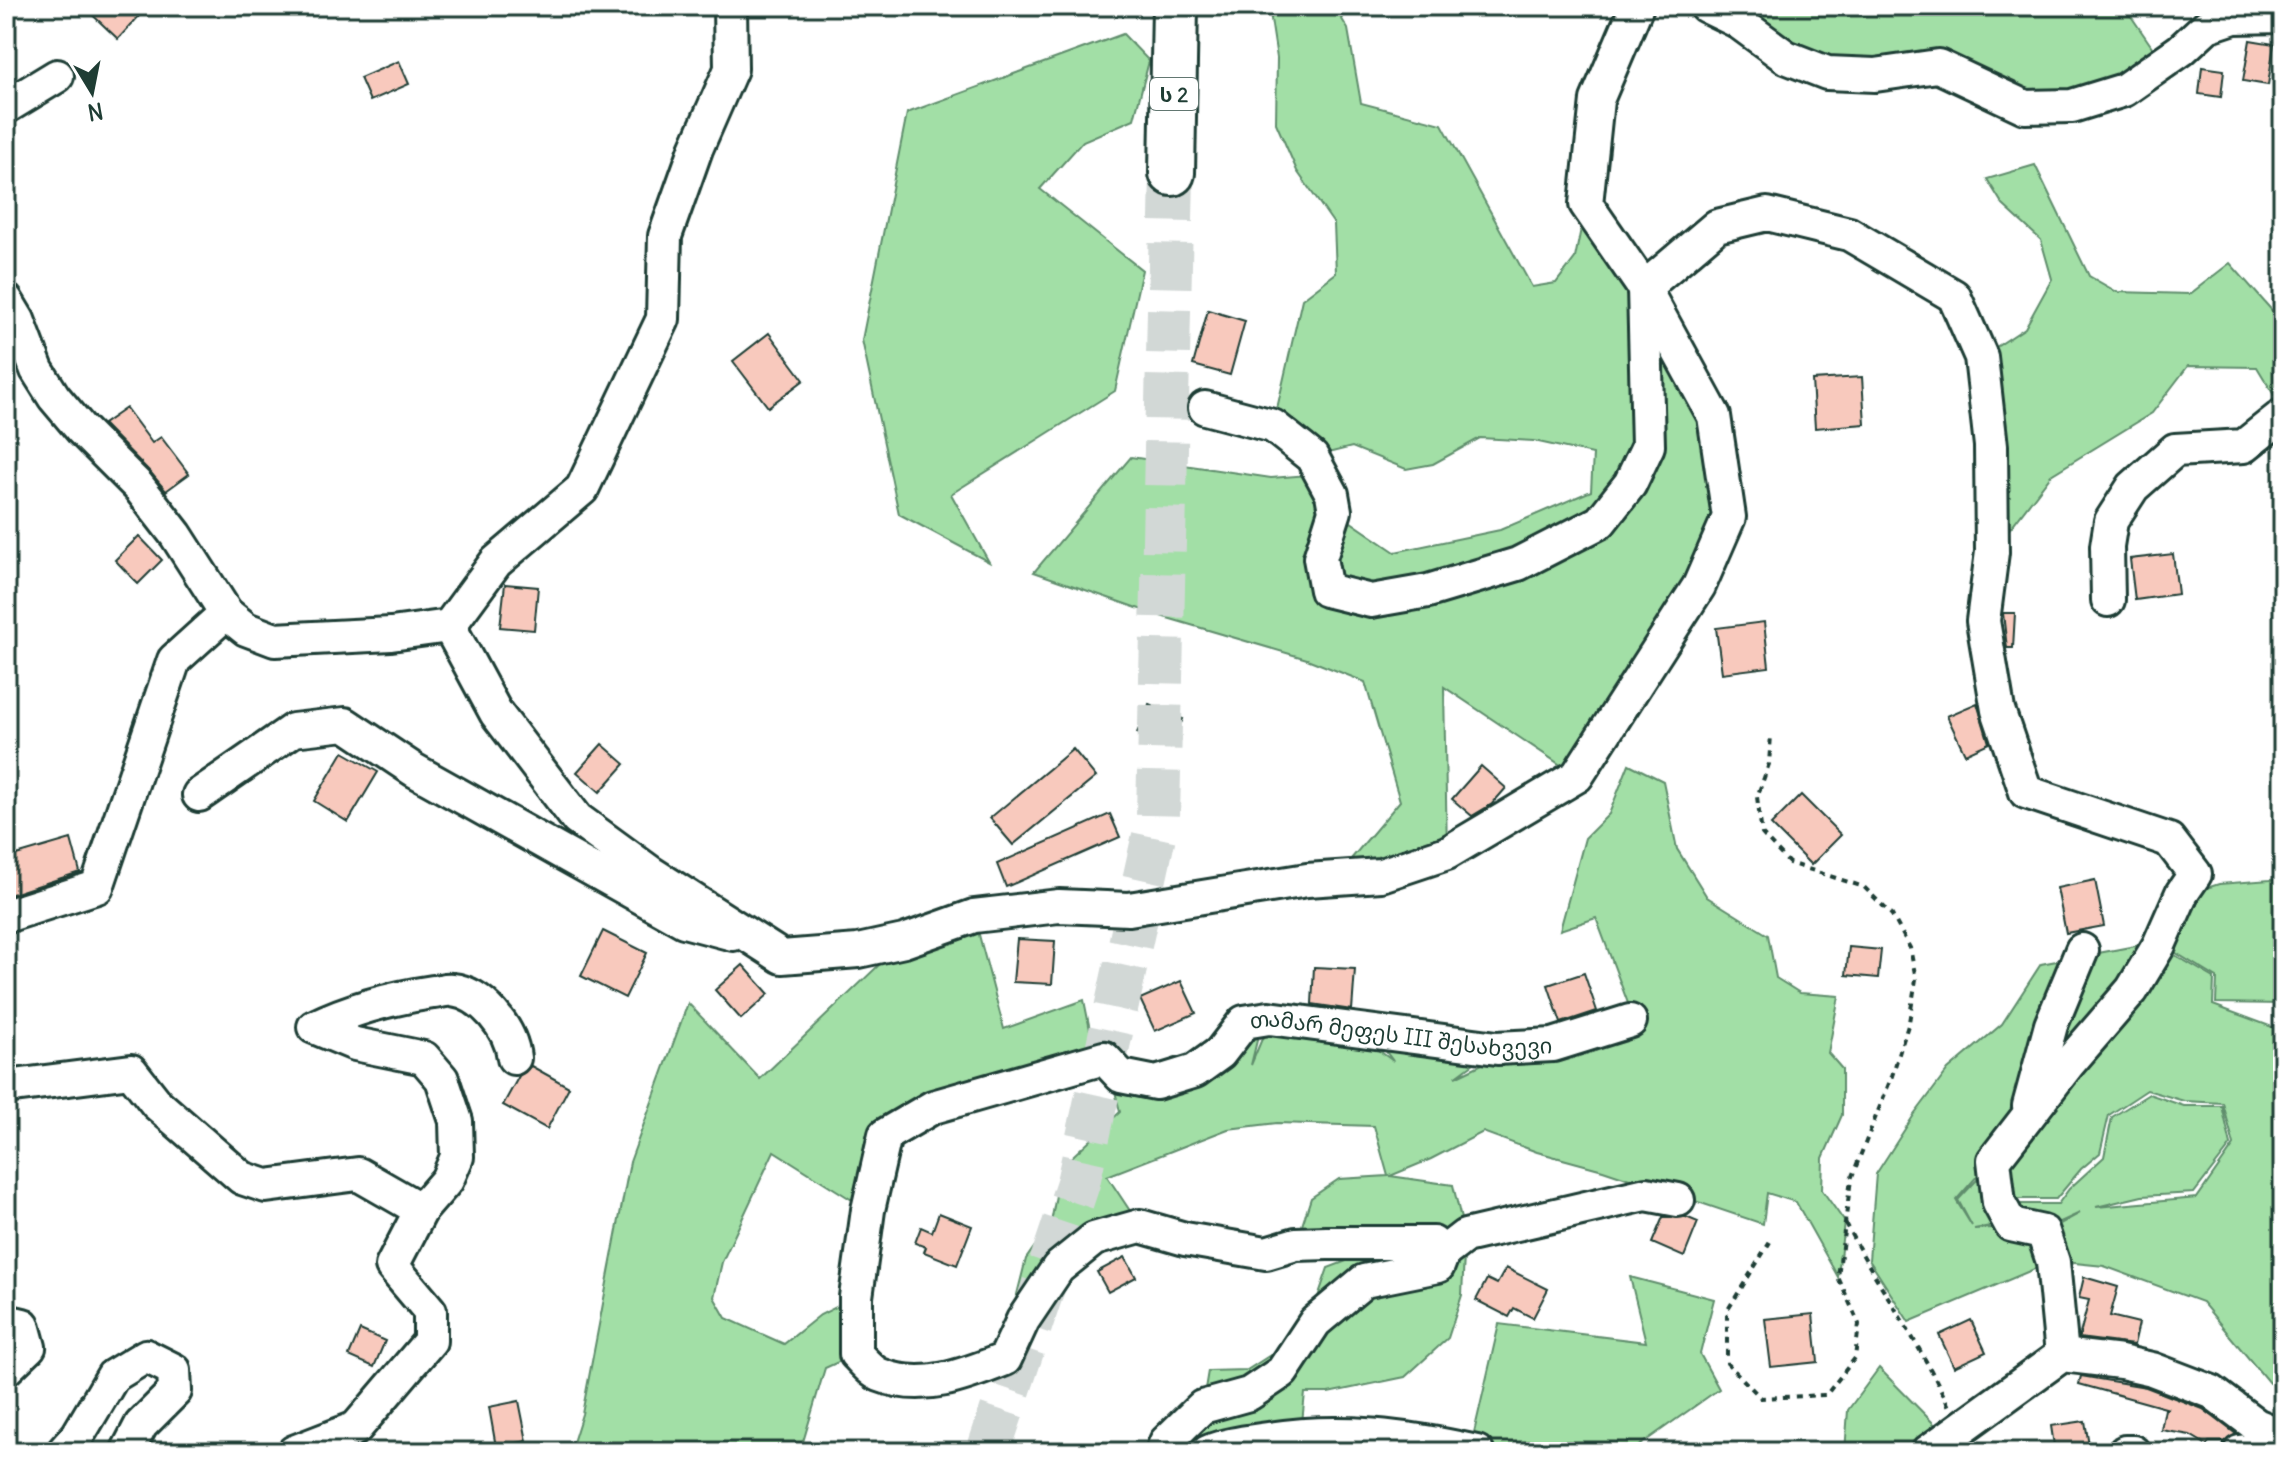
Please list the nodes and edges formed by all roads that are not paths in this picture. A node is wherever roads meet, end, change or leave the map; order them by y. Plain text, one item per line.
1 (730, 6) edge
2 (1637, 6) edge
3 (1706, 6) edge
4 (1175, 10) edge
5 (2283, 16) edge
6 (57, 76) dead end
7 (6, 107) edge
8 (1172, 173) tunnel mouth
9 (1644, 288) junction
10 (6, 300) edge
11 (1205, 408) dead end
12 (2283, 415) edge
13 (2108, 600) dead end
14 (226, 613) junction
15 (449, 626) junction
16 (199, 795) dead end
17 (6, 916) edge
18 (752, 938) junction
19 (2082, 950) dead end
20 (1630, 1021) dead end
21 (514, 1058) dead end
22 (6, 1087) edge
23 (2026, 1119) junction
24 (1678, 1200) dead end
25 (421, 1210) junction
26 (1443, 1253) junction
27 (6, 1321) edge
28 (2062, 1355) junction
29 (6, 1369) edge
30 (2283, 1436) edge
31 (1938, 1444) edge
32 (2283, 1447) edge
33 (63, 1452) edge
34 (127, 1452) edge
35 (294, 1452) edge
36 (1162, 1452) edge
37 (1208, 1452) edge
38 (1477, 1452) edge
39 (2125, 1452) edge
40 (2133, 1452) edge
41 (2240, 1452) edge

1 - 15 street
2 - 9 street
3 - 5 street
4 - 8 highway, ს 2
6 - 7 street
9 - 11 street
9 - 18 street
9 - 23 street
10 - 14 street
12 - 13 street
14 - 15 street
14 - 17 street
15 - 18 street
16 - 18 street
19 - 23 street
20 - 26 street, თამარ მეფეს III შესახვევი
21 - 25 street
22 - 25 street
23 - 28 street
24 - 26 street
25 - 35 street
26 - 36 street
27 - 29 street
28 - 30 street
28 - 31 street
32 - 41 street
33 - 34 street
37 - 38 street
39 - 40 street

